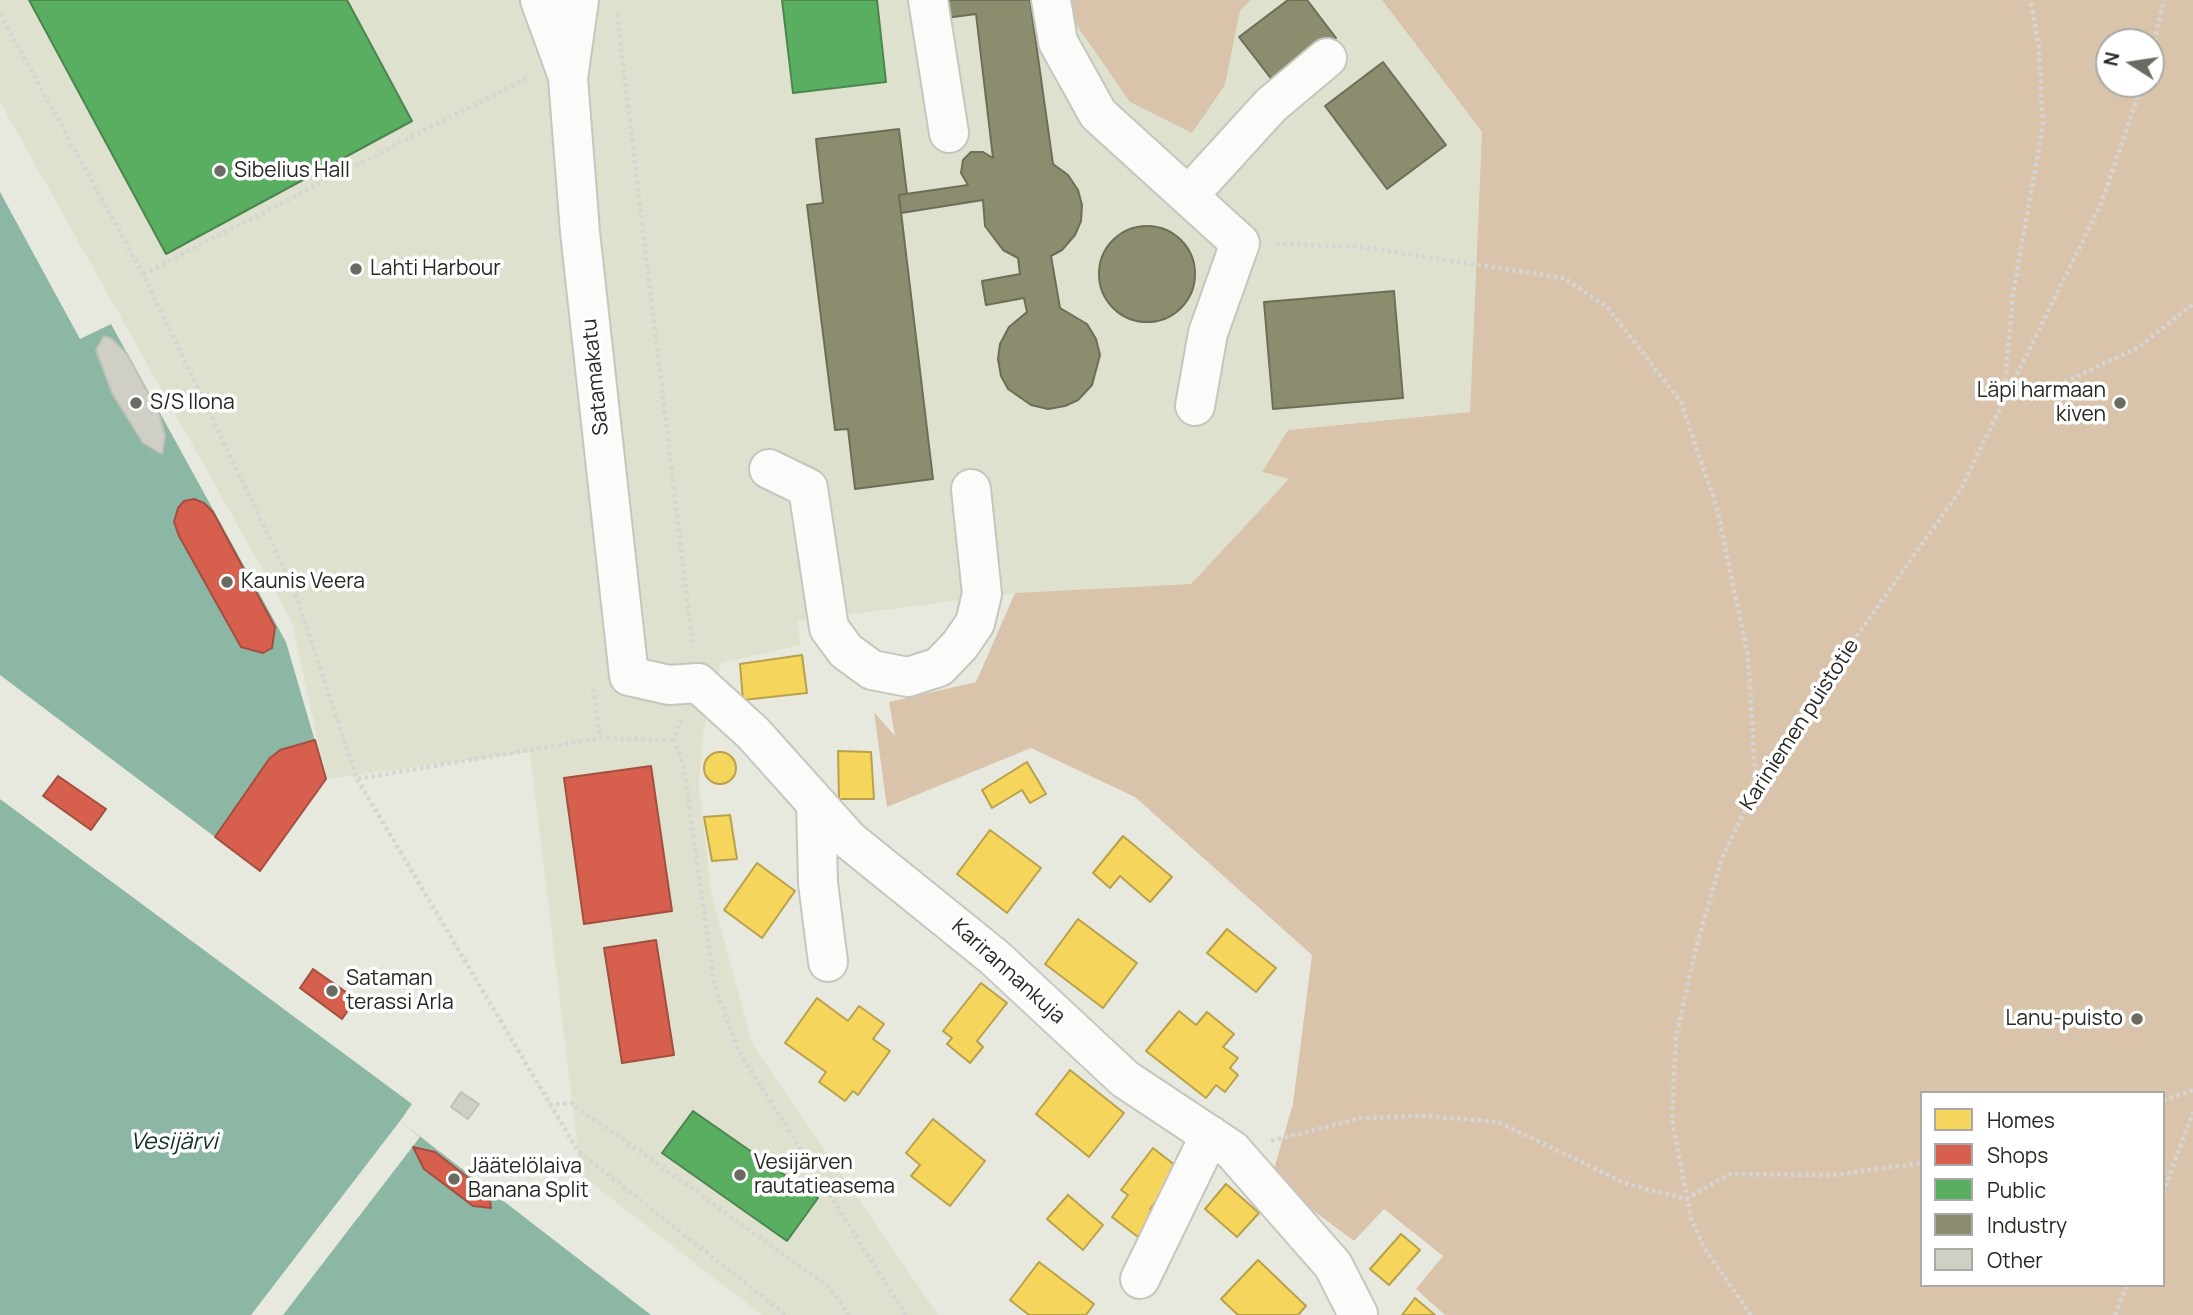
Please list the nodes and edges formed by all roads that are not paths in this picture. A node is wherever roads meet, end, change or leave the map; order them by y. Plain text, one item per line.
1 (540, 0) edge
2 (579, 0) edge
3 (928, 0) edge
4 (1051, 0) edge
5 (1327, 58) dead end
6 (568, 78) junction
7 (949, 133) dead end
8 (1188, 196) junction
9 (1195, 406) dead end
10 (769, 469) dead end
11 (971, 489) dead end
12 (698, 683) joint
13 (816, 803) junction
14 (828, 962) dead end
15 (1221, 1143) junction
16 (1140, 1279) dead end
17 (1358, 1314) edge

1 - 6 street, Satamakatu
2 - 6 street, Satamakatu
3 - 7 street
4 - 8 street
5 - 8 street
6 - 12 street, Satamakatu
8 - 9 street
10 - 11 street
12 - 13 street, Karirannankuja
13 - 14 street
13 - 15 street, Karirannankuja
15 - 16 street
15 - 17 street, Karirannankuja

